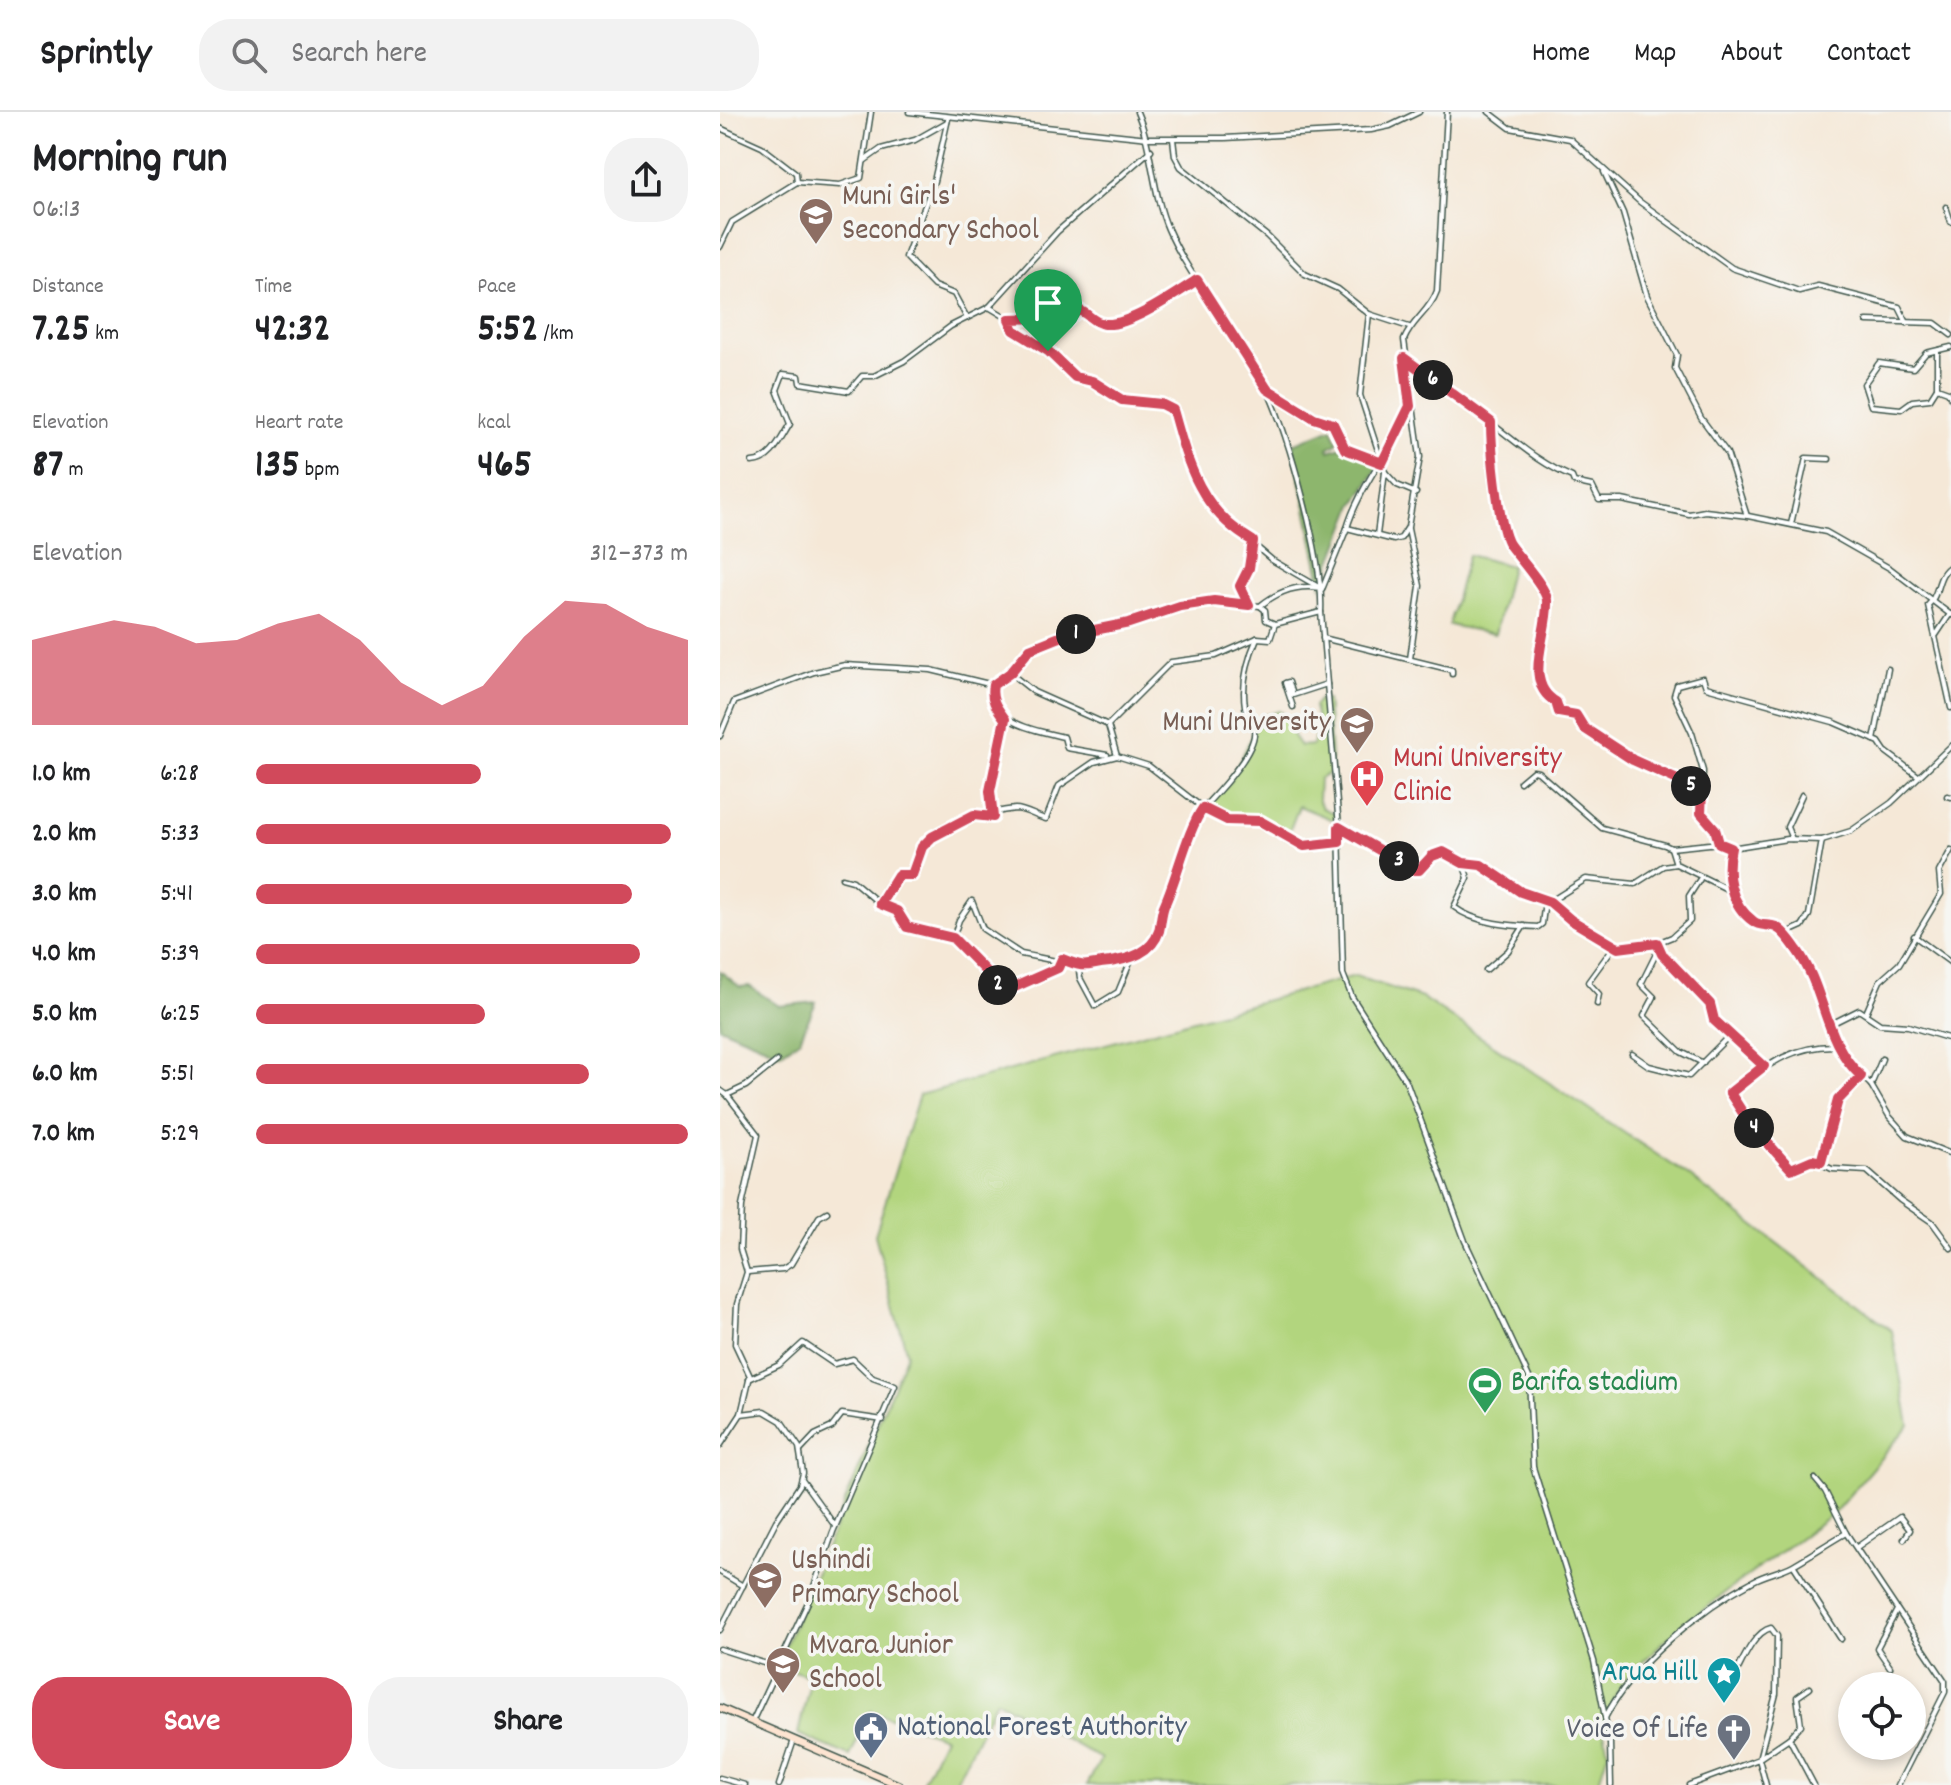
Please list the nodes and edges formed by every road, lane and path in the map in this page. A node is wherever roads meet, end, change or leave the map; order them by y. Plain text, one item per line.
1 (871, 112) edge
2 (909, 112) edge
3 (960, 112) edge
4 (1137, 112) edge
5 (1419, 112) edge
6 (1447, 112) edge
7 (1489, 112) edge
8 (935, 114) edge
9 (948, 120) junction
10 (962, 120) junction
11 (720, 128) edge
12 (1148, 138) junction
13 (1173, 139) junction
14 (1151, 150) junction
15 (864, 161) junction
16 (1603, 169) junction
17 (797, 182) junction
18 (1946, 207) dead end
19 (1951, 222) edge
20 (720, 247) edge
21 (1197, 280) junction
22 (989, 307) junction
23 (1369, 314) junction
24 (967, 318) junction
25 (1009, 319) junction
26 (1867, 321) dead end
27 (1907, 323) junction
28 (1409, 327) junction
29 (1951, 335) edge
30 (1951, 347) edge
31 (1937, 352) junction
32 (1404, 358) junction
33 (1937, 388) junction
34 (1267, 389) junction
35 (1951, 398) edge
36 (1410, 406) junction
37 (1491, 422) junction
38 (1829, 459) dead end
39 (752, 462) dead end
40 (1382, 463) junction
41 (1385, 472) junction
42 (1416, 493) junction
43 (1748, 516) junction
44 (1791, 524) junction
45 (1408, 527) junction
46 (1347, 528) junction
47 (1377, 536) junction
48 (1253, 541) junction
49 (1951, 566) edge
50 (1322, 589) junction
51 (1934, 601) junction
52 (1249, 605) junction
53 (1260, 606) junction
54 (1321, 612) junction
55 (1951, 615) edge
56 (1275, 624) junction
57 (1935, 637) junction
58 (1257, 638) junction
59 (1323, 638) junction
60 (1410, 659) dead end
61 (1888, 669) dead end
62 (1010, 673) junction
63 (1452, 674) dead end
64 (1327, 684) junction
65 (993, 685) junction
66 (1293, 707) dead end
67 (1951, 708) edge
68 (1005, 719) junction
69 (1108, 725) junction
70 (720, 736) edge
71 (1874, 740) junction
72 (1951, 746) edge
73 (1117, 756) junction
74 (1110, 757) junction
75 (1917, 775) junction
76 (1520, 782) dead end
77 (1702, 791) junction
78 (1802, 795) dead end
79 (1203, 808) junction
80 (993, 817) junction
81 (1339, 827) junction
82 (1792, 839) junction
83 (1822, 840) junction
84 (1339, 842) junction
85 (1719, 843) junction
86 (1671, 848) junction
87 (1731, 848) junction
88 (1951, 850) edge
89 (1463, 863) junction
90 (1676, 864) junction
91 (842, 878) dead end
92 (1700, 879) junction
93 (1731, 891) junction
94 (1941, 894) junction
95 (1951, 898) edge
96 (1548, 901) junction
97 (880, 904) junction
98 (1524, 926) junction
99 (1784, 934) junction
100 (1914, 936) junction
101 (953, 938) junction
102 (1615, 945) junction
103 (1658, 946) junction
104 (1132, 957) junction
105 (1062, 959) junction
106 (1951, 963) edge
107 (1078, 965) junction
108 (1486, 970) dead end
109 (1597, 1004) dead end
110 (1866, 1013) junction
111 (1827, 1026) junction
112 (1730, 1035) junction
113 (1951, 1039) edge
114 (1838, 1046) junction
115 (1632, 1054) dead end
116 (1882, 1059) dead end
117 (777, 1061) dead end
118 (1703, 1063) junction
119 (1764, 1066) junction
120 (1861, 1076) junction
121 (1871, 1085) junction
122 (720, 1090) edge
123 (727, 1095) junction
124 (1951, 1154) edge
125 (1821, 1162) junction
126 (827, 1212) dead end
127 (1951, 1248) edge
128 (747, 1272) junction
129 (749, 1379) junction
130 (741, 1414) junction
131 (883, 1420) junction
132 (720, 1446) edge
133 (800, 1451) junction
134 (802, 1479) junction
135 (1815, 1479) dead end
136 (835, 1526) junction
137 (1846, 1533) junction
138 (1904, 1539) dead end
139 (1857, 1547) junction
140 (1795, 1564) junction
141 (720, 1572) edge
142 (743, 1586) junction
143 (1897, 1610) junction
144 (720, 1630) edge
145 (1841, 1639) dead end
146 (720, 1649) edge
147 (776, 1667) junction
148 (1890, 1667) dead end
149 (1732, 1681) dead end
150 (1810, 1688) dead end
151 (720, 1708) edge
152 (1605, 1718) junction
153 (752, 1722) junction
154 (1789, 1738) junction
155 (794, 1740) junction
156 (1759, 1759) junction
157 (720, 1778) edge
158 (888, 1783) edge
159 (745, 1785) edge
160 (779, 1785) edge
161 (899, 1785) edge
162 (1611, 1785) edge
163 (1689, 1785) edge
164 (1766, 1785) edge
165 (1814, 1785) edge
166 (1898, 1785) edge

1 - 15 street
2 - 8 street
3 - 10 street
4 - 12 street
5 - 13 street
6 - 28 street
7 - 16 street
8 - 9 street
9 - 10 street
9 - 15 street
9 - 24 street
10 - 12 street
11 - 17 street
12 - 13 street
12 - 14 street
13 - 23 street
14 - 21 street
14 - 22 street
15 - 17 street
16 - 27 street
16 - 43 street
17 - 20 street
18 - 19 street
21 - 25 street
21 - 34 street
22 - 24 street
22 - 25 street
23 - 28 street
23 - 40 street
24 - 39 street
25 - 48 street
26 - 27 street
27 - 29 street
28 - 32 street
30 - 31 street
31 - 33 street
31 - 33 street
32 - 36 street
32 - 37 street
33 - 35 street
34 - 40 street
34 - 50 street
36 - 40 street
36 - 42 street
37 - 43 street
37 - 77 street
38 - 44 street
40 - 41 street
40 - 46 street
41 - 42 street
41 - 47 street
42 - 45 street
43 - 44 street
44 - 51 street
45 - 47 street
45 - 60 street
46 - 47 street
46 - 50 street
48 - 50 street
48 - 52 street
49 - 51 street
50 - 53 street
50 - 54 street
51 - 55 street
51 - 57 street
52 - 53 street
52 - 62 street
53 - 56 street
54 - 56 street
54 - 59 street
55 - 57 street
56 - 58 street
57 - 67 street
58 - 69 street
58 - 79 street
59 - 63 street
59 - 64 street
61 - 71 street
62 - 65 street
62 - 69 street
64 - 66 street
64 - 81 street
65 - 68 street
65 - 70 street
68 - 74 street
68 - 80 street
69 - 73 street
71 - 75 street
71 - 77 street
72 - 75 street
73 - 74 street
73 - 79 street
74 - 80 street
75 - 83 street
76 - 86 street
77 - 85 street
78 - 82 street
79 - 84 street
79 - 104 street
80 - 97 street
81 - 84 street
81 - 89 street
82 - 83 street
82 - 87 street
83 - 99 street
84 - 152 street
85 - 86 street
85 - 87 street
86 - 90 street
87 - 93 street
88 - 94 street
89 - 96 street
89 - 98 street
90 - 92 street
90 - 96 street
91 - 97 street
92 - 93 street
92 - 103 street
93 - 99 street
94 - 95 street
94 - 100 street
96 - 98 street
96 - 102 street
97 - 101 street
98 - 108 street
99 - 111 street
100 - 106 street
100 - 110 street
101 - 105 street
101 - 105 street
102 - 103 street
102 - 109 street
103 - 112 street
103 - 118 street
104 - 107 street
104 - 107 street
105 - 107 street
110 - 111 street
110 - 113 street
111 - 114 street
112 - 118 street
112 - 119 street
114 - 119 street
114 - 120 street
115 - 118 street
116 - 121 street
117 - 123 street
119 - 125 street
120 - 121 street
120 - 125 street
121 - 124 street
122 - 123 street
123 - 128 street
125 - 127 street
126 - 128 street
128 - 129 street
129 - 130 street
129 - 131 street
130 - 132 street
130 - 133 street
131 - 133 street
131 - 136 street
133 - 134 street
134 - 136 street
134 - 142 street
135 - 137 street
136 - 147 street
137 - 139 street
137 - 140 street
138 - 139 street
139 - 143 street
140 - 145 street
140 - 152 street
141 - 142 street
142 - 144 street
143 - 148 street
143 - 166 street
146 - 147 street
147 - 153 street
149 - 156 street
150 - 154 street
151 - 153 main road
152 - 162 street
153 - 155 main road
154 - 156 street
154 - 165 street
155 - 158 main road
155 - 160 street
156 - 163 street
156 - 164 street
157 - 159 street
158 - 161 main road

